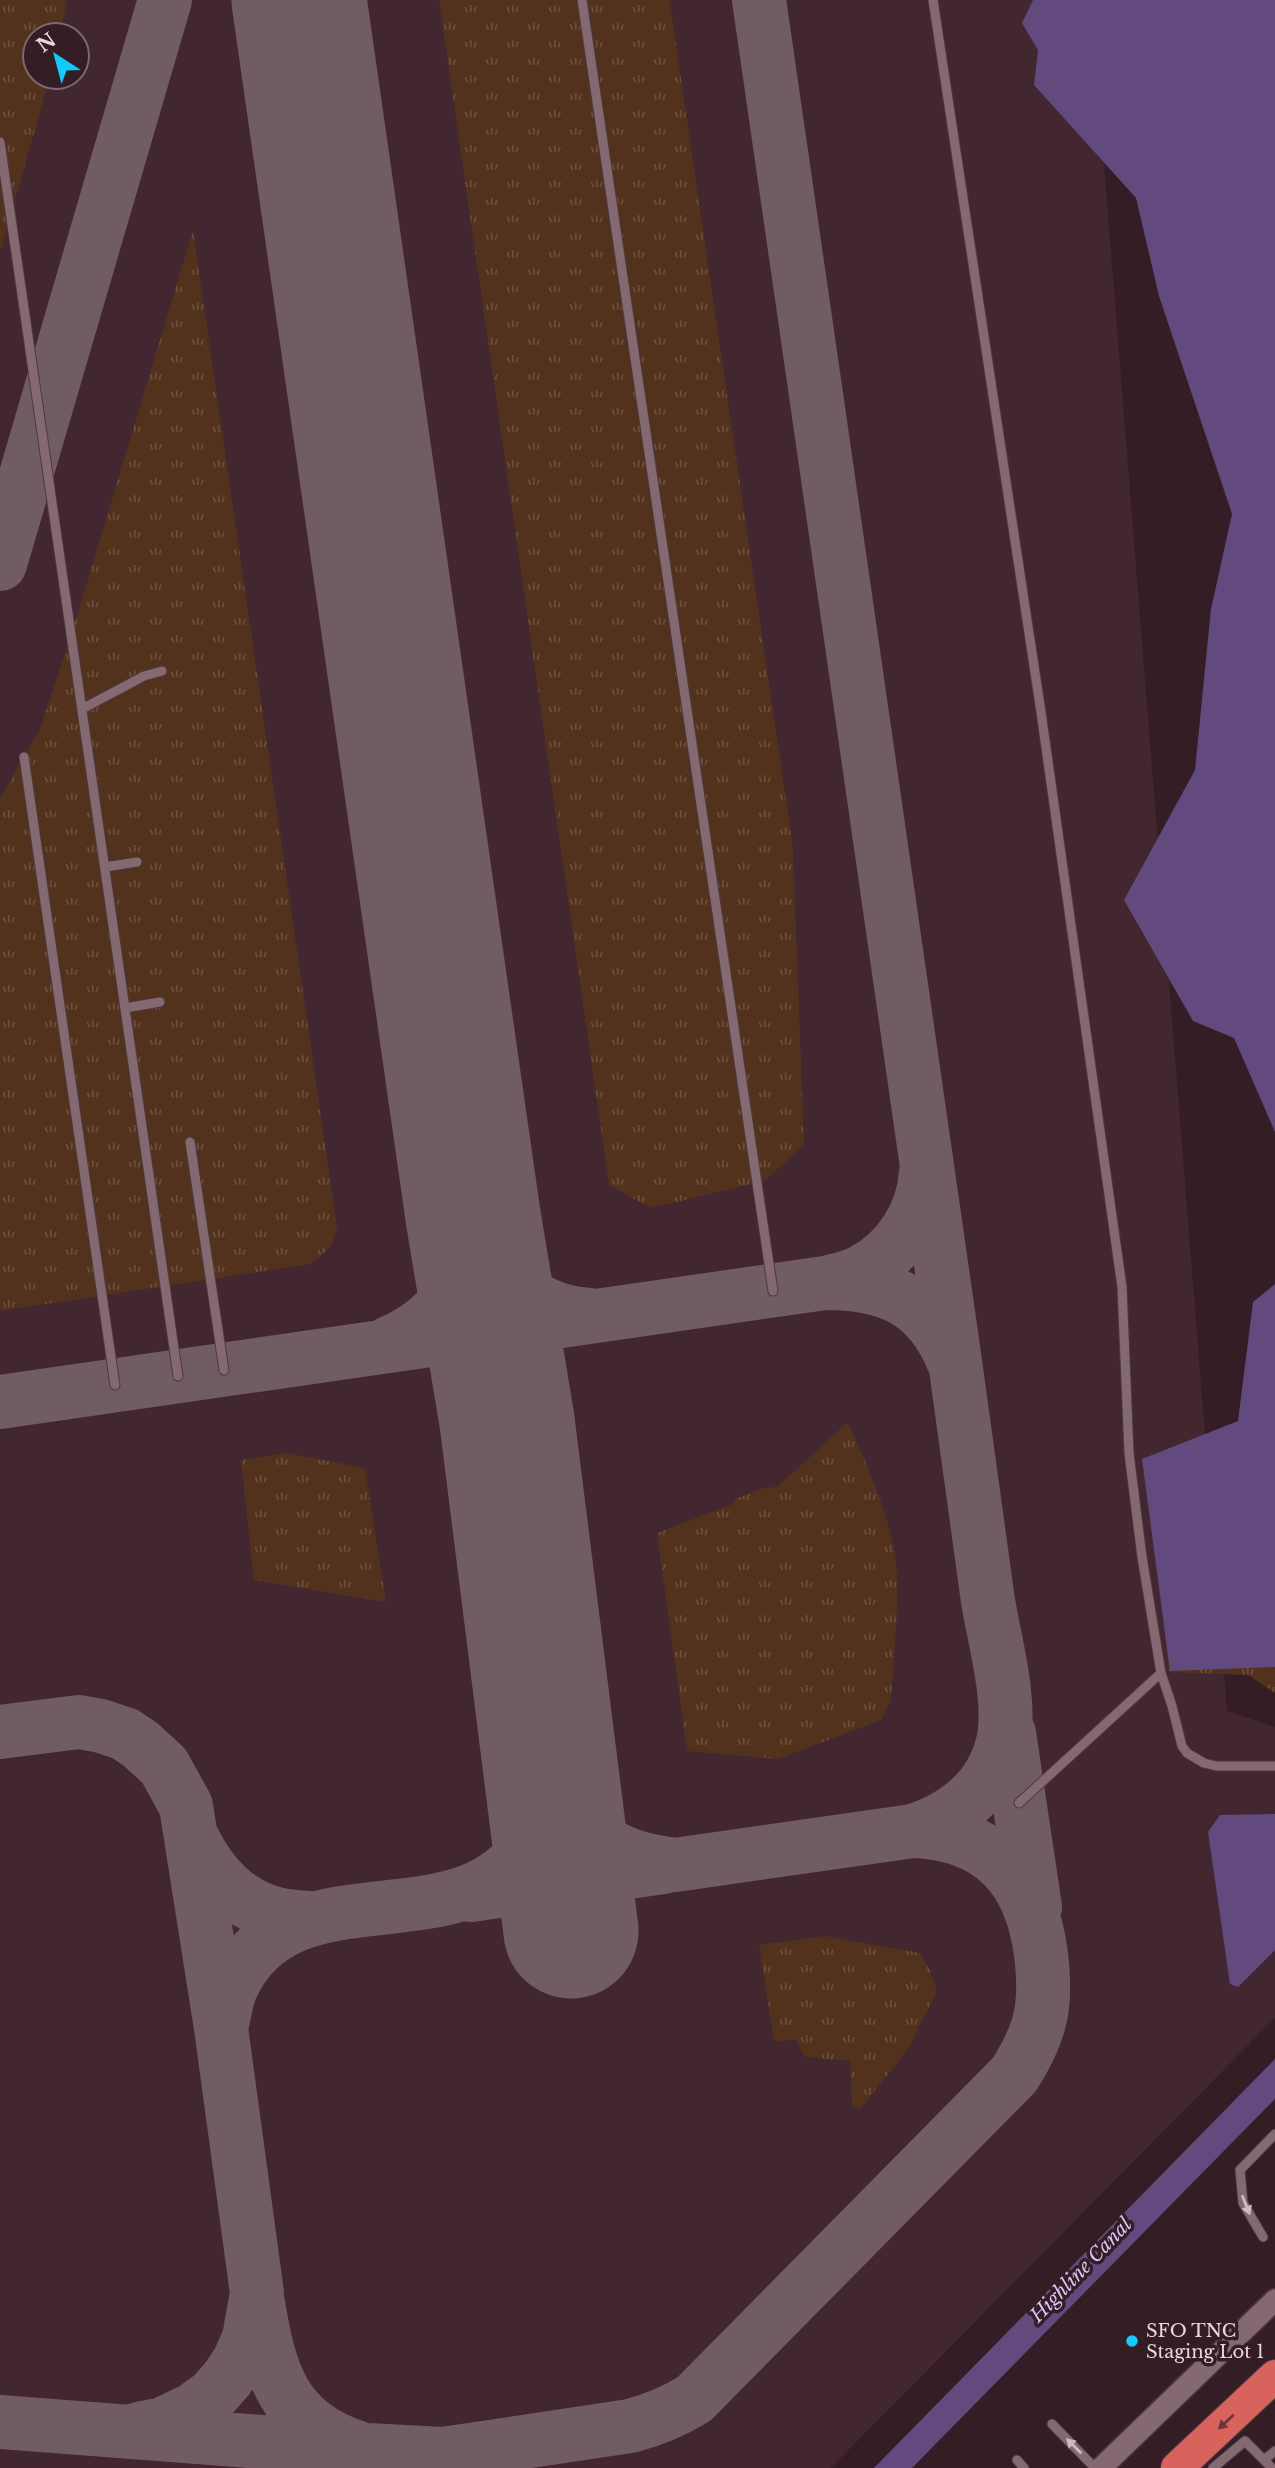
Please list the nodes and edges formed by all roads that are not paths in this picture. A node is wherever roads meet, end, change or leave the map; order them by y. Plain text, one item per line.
1 (582, 0) edge
2 (933, 0) edge
3 (0, 142) edge
4 (162, 671) dead end
5 (82, 709) junction
6 (24, 757) dead end
7 (137, 862) dead end
8 (105, 867) junction
9 (160, 1002) dead end
10 (125, 1008) junction
11 (190, 1142) dead end
12 (773, 1291) dead end
13 (224, 1370) dead end
14 (178, 1376) dead end
15 (115, 1385) dead end
16 (1161, 1673) junction
17 (1275, 1766) edge
18 (1020, 1803) dead end
19 (1275, 2134) edge
20 (1264, 2237) dead end
21 (1275, 2300) edge
22 (1275, 2376) edge
23 (1052, 2424) dead end
24 (1275, 2451) edge
25 (1265, 2459) junction
26 (1017, 2460) dead end
27 (1024, 2468) edge
28 (1095, 2468) edge
29 (1101, 2468) edge
30 (1177, 2468) edge
31 (1213, 2468) edge
32 (1272, 2468) edge

1 - 12 lane
2 - 16 lane
3 - 5 lane
4 - 5 lane
5 - 8 lane
6 - 15 lane
7 - 8 lane
8 - 10 lane
9 - 10 lane
10 - 14 lane
11 - 13 lane
16 - 17 lane
16 - 18 lane
19 -> 20 lane
21 - 29 street
22 -> 30 highway
28 -> 23 lane
24 - 25 lane
25 - 31 lane
25 - 32 lane
26 - 27 lane

